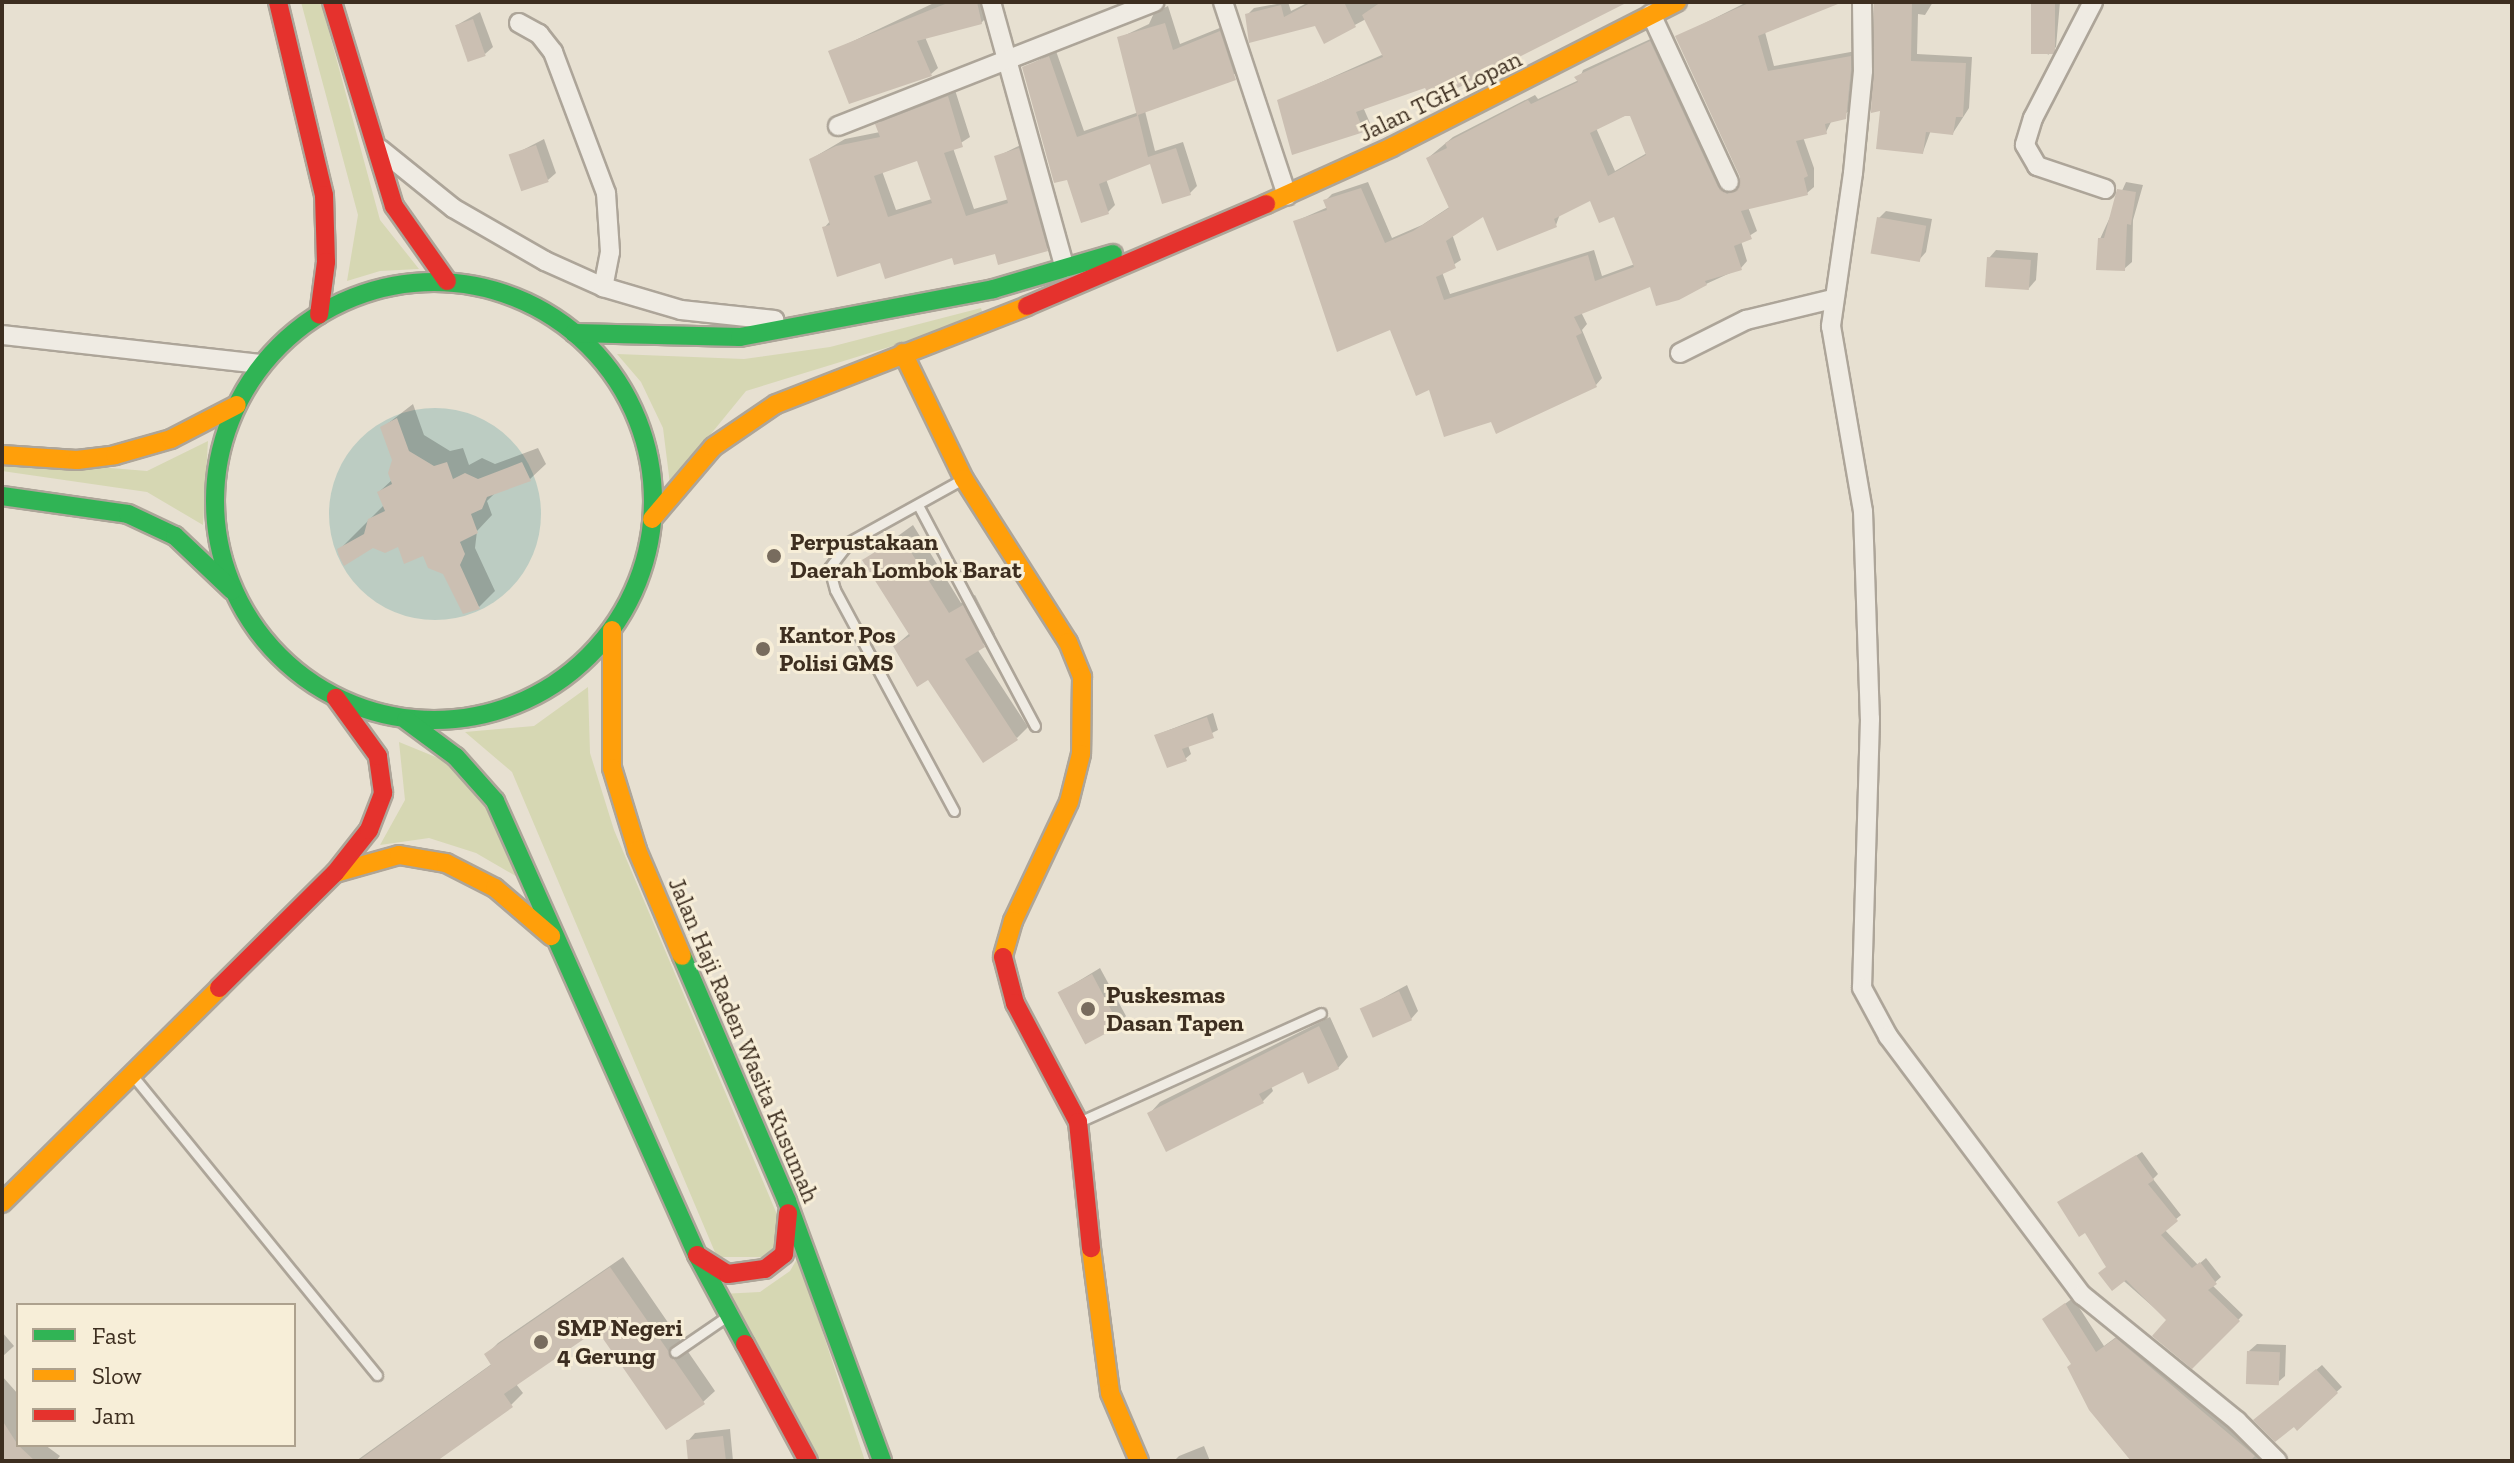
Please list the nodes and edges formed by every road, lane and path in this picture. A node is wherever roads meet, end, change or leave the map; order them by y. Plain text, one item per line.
1 (278, 2) edge
2 (332, 2) edge
3 (991, 2) edge
4 (1155, 2) edge
5 (1223, 2) edge
6 (1677, 2) edge
7 (1862, 2) edge
8 (2093, 2) edge
9 (1651, 14) junction
10 (519, 23) dead end
11 (1006, 61) junction
12 (838, 126) dead end
13 (372, 143) junction
14 (1729, 182) dead end
15 (2105, 189) dead end
16 (1287, 196) junction
17 (1221, 223) junction
18 (1065, 268) junction
19 (447, 281) junction
20 (603, 287) junction
21 (993, 289) junction
22 (1833, 299) junction
23 (319, 315) junction
24 (1001, 320) junction
25 (814, 324) junction
26 (574, 333) junction
27 (2, 335) edge
28 (903, 353) junction
29 (1680, 353) dead end
30 (262, 364) junction
31 (237, 405) junction
32 (2, 455) edge
33 (964, 479) junction
34 (2, 496) edge
35 (918, 505) junction
36 (652, 519) junction
37 (235, 593) junction
38 (612, 630) junction
39 (336, 698) junction
40 (406, 720) junction
41 (1035, 726) dead end
42 (954, 811) dead end
43 (335, 873) junction
44 (565, 950) junction
45 (1321, 1013) dead end
46 (131, 1073) junction
47 (1078, 1122) junction
48 (787, 1201) junction
49 (2, 1203) edge
50 (697, 1255) junction
51 (726, 1317) junction
52 (675, 1352) dead end
53 (377, 1375) dead end
54 (808, 1461) edge
55 (882, 1461) edge
56 (1139, 1461) edge
57 (2277, 1461) edge

1 - 23 main road
2 - 13 main road
3 - 11 street
4 - 11 street
5 - 16 street
6 - 9 main road, Jalan TGH Lopan
7 - 22 street
8 - 15 street
9 - 14 street
9 - 16 main road, Jalan TGH Lopan
10 - 20 street
11 - 12 street
11 - 18 street
13 - 19 main road
13 - 20 street
16 - 17 main road, Jalan TGH Lopan
17 - 18 main road
17 - 24 main road
18 - 21 main road
19 - 23 main road
19 - 26 main road
20 - 25 street
21 - 24 main road
21 - 25 main road
22 - 29 street
22 - 57 street
23 - 30 main road
24 - 28 main road
25 - 26 main road
26 - 36 main road
27 - 30 street
28 - 33 main road
28 - 36 main road
30 - 31 main road
31 - 32 main road
31 - 37 main road
33 - 35 lane
33 - 47 main road
34 - 37 main road
35 - 41 lane
35 - 42 lane
36 - 38 main road
37 - 39 main road
38 - 40 main road
38 - 48 main road, Jalan Haji Raden Wasita Kusumah
39 - 40 main road
39 - 43 main road
40 - 44 main road
43 - 44 main road
43 - 46 main road
44 - 50 main road
45 - 47 lane
46 - 49 main road
46 - 53 lane
47 - 56 main road
48 - 50 main road
48 - 55 main road, Jalan Haji Raden Wasita Kusumah
50 - 51 main road
51 - 52 lane
51 - 54 main road

